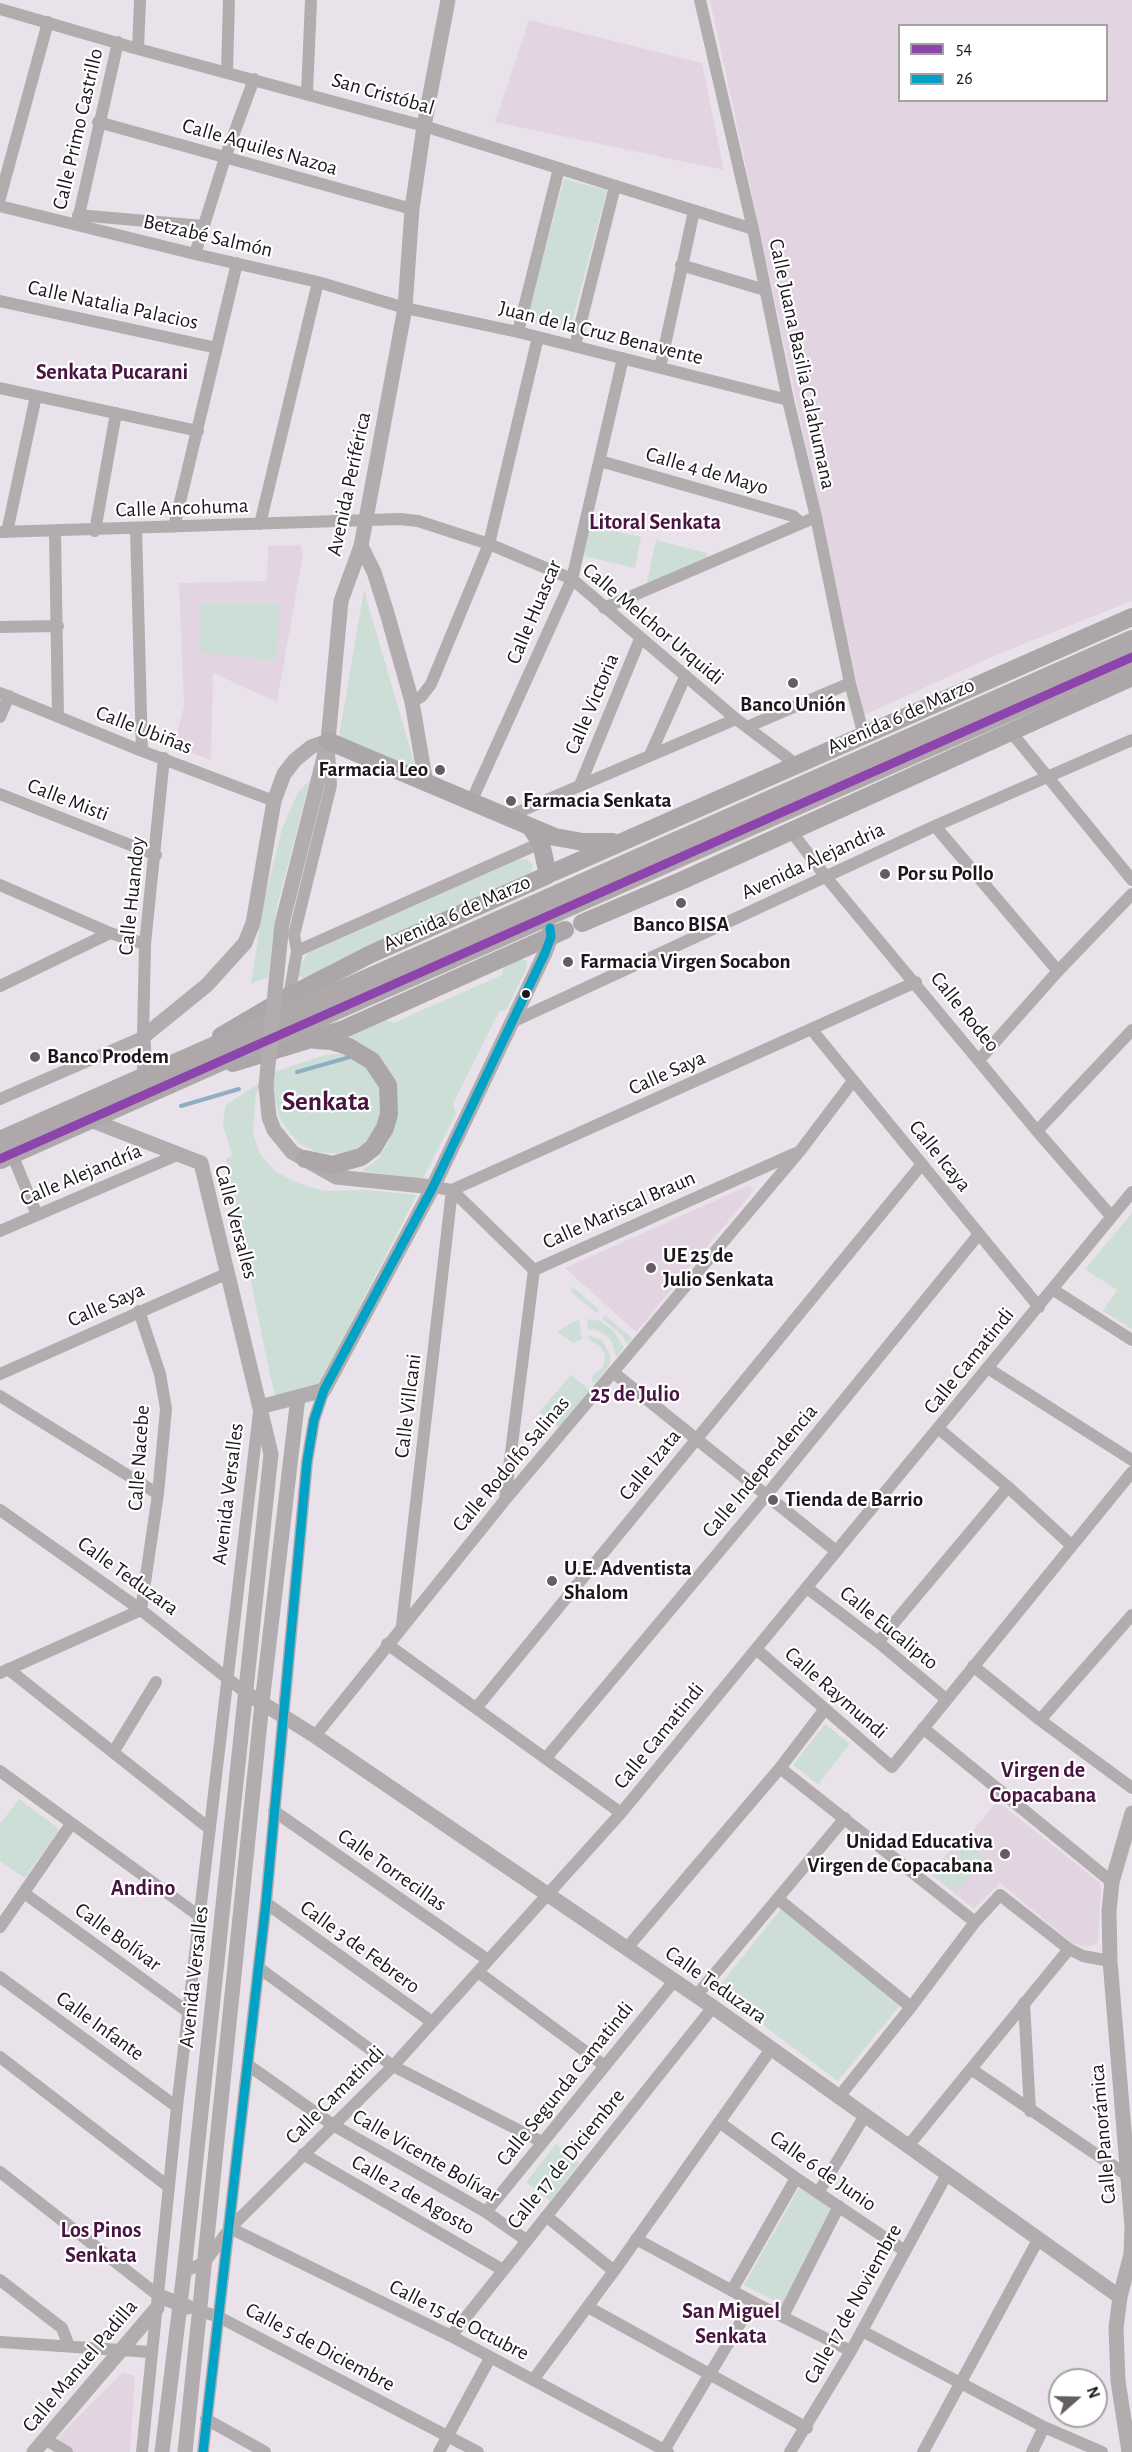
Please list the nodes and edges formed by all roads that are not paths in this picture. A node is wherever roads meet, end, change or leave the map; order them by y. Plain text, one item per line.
1 (140, 0) edge
2 (229, 0) edge
3 (311, 0) edge
4 (448, 0) edge
5 (700, 0) edge
6 (0, 9) edge
7 (48, 22) junction
8 (118, 42) junction
9 (138, 49) junction
10 (227, 72) junction
11 (254, 80) junction
12 (307, 93) junction
13 (98, 122) junction
14 (424, 126) junction
15 (225, 158) junction
16 (559, 168) junction
17 (615, 186) junction
18 (0, 198) edge
19 (0, 206) edge
20 (412, 209) junction
21 (694, 211) junction
22 (77, 219) junction
23 (204, 226) junction
24 (753, 229) junction
25 (195, 254) junction
26 (237, 263) junction
27 (681, 265) junction
28 (318, 282) junction
29 (765, 290) junction
30 (0, 301) edge
31 (405, 308) junction
32 (518, 332) junction
33 (538, 337) junction
34 (575, 346) junction
35 (217, 348) junction
36 (623, 358) junction
37 (660, 368) junction
38 (0, 388) edge
39 (36, 396) junction
40 (788, 400) junction
41 (116, 413) junction
42 (198, 431) junction
43 (600, 461) junction
44 (816, 517) junction
45 (365, 520) junction
46 (801, 523) junction
47 (260, 524) junction
48 (174, 527) junction
49 (136, 529) junction
50 (55, 531) junction
51 (95, 531) junction
52 (4, 532) edge
53 (489, 544) junction
54 (361, 546) junction
55 (572, 579) junction
56 (604, 608) junction
57 (1132, 617) edge
58 (58, 626) junction
59 (0, 627) edge
60 (640, 639) junction
61 (1132, 640) edge
62 (1132, 657) edge
63 (686, 677) junction
64 (1132, 677) edge
65 (850, 683) junction
66 (4, 694) edge
67 (412, 702) junction
68 (0, 717) edge
69 (58, 717) junction
70 (736, 719) junction
71 (747, 727) junction
72 (1011, 732) junction
73 (864, 736) junction
74 (1132, 740) edge
75 (328, 741) junction
76 (142, 751) junction
77 (650, 755) junction
78 (164, 759) junction
79 (797, 765) junction
80 (1047, 778) junction
81 (426, 783) junction
82 (580, 784) junction
83 (0, 794) edge
84 (274, 801) junction
85 (471, 802) junction
86 (507, 817) junction
87 (935, 826) junction
88 (791, 831) junction
89 (548, 840) junction
90 (627, 840) junction
91 (156, 855) junction
92 (663, 856) junction
93 (551, 874) junction
94 (826, 877) junction
95 (1132, 880) edge
96 (0, 885) edge
97 (1132, 894) edge
98 (562, 930) junction
99 (110, 933) junction
100 (145, 944) junction
101 (297, 951) junction
102 (1058, 971) junction
103 (916, 982) junction
104 (0, 986) edge
105 (289, 996) junction
106 (512, 1022) junction
107 (812, 1030) junction
108 (1132, 1030) edge
109 (143, 1037) junction
110 (313, 1040) junction
111 (979, 1060) junction
112 (183, 1069) junction
113 (145, 1076) junction
114 (853, 1081) junction
115 (0, 1100) edge
116 (88, 1119) junction
117 (1037, 1131) junction
118 (800, 1151) junction
119 (4, 1152) edge
120 (177, 1155) junction
121 (305, 1159) junction
122 (922, 1164) junction
123 (433, 1187) junction
124 (452, 1190) junction
125 (1132, 1192) edge
126 (37, 1215) junction
127 (1111, 1216) junction
128 (0, 1231) edge
129 (979, 1234) junction
130 (534, 1270) junction
131 (228, 1273) junction
132 (1052, 1289) junction
133 (1039, 1307) junction
134 (139, 1311) junction
135 (1132, 1340) edge
136 (989, 1369) junction
137 (614, 1373) junction
138 (0, 1374) edge
139 (324, 1390) junction
140 (0, 1396) edge
141 (298, 1397) junction
142 (260, 1407) junction
143 (939, 1429) junction
144 (696, 1440) junction
145 (1132, 1460) edge
146 (1132, 1472) edge
147 (1008, 1487) junction
148 (158, 1494) junction
149 (765, 1497) junction
150 (505, 1500) junction
151 (0, 1510) edge
152 (1071, 1545) junction
153 (836, 1551) junction
154 (807, 1588) junction
155 (141, 1610) junction
156 (1132, 1615) edge
157 (402, 1627) junction
158 (878, 1642) junction
159 (387, 1644) junction
160 (756, 1649) junction
161 (973, 1666) junction
162 (4, 1671) edge
163 (229, 1678) junction
164 (156, 1682) dead end
165 (246, 1692) junction
166 (946, 1699) junction
167 (262, 1703) junction
168 (477, 1707) junction
169 (825, 1709) junction
170 (284, 1715) junction
171 (1040, 1720) junction
172 (923, 1728) junction
173 (315, 1736) junction
174 (114, 1751) junction
175 (546, 1758) junction
176 (780, 1768) junction
177 (0, 1771) edge
178 (1132, 1788) edge
179 (274, 1811) junction
180 (621, 1813) junction
181 (1132, 1813) edge
182 (845, 1818) junction
183 (71, 1824) junction
184 (210, 1829) junction
185 (1112, 1882) junction
186 (24, 1893) junction
187 (549, 1894) junction
188 (778, 1899) junction
189 (266, 1903) junction
190 (199, 1916) junction
191 (975, 1922) junction
192 (0, 1927) edge
193 (626, 1949) junction
194 (1069, 1949) junction
195 (488, 1960) junction
196 (1110, 1961) junction
197 (259, 1968) junction
198 (478, 1972) junction
199 (0, 1977) edge
200 (674, 1981) junction
201 (696, 1996) junction
202 (1024, 2003) junction
203 (713, 2007) junction
204 (911, 2007) junction
205 (188, 2012) junction
206 (432, 2022) junction
207 (771, 2049) junction
208 (0, 2057) edge
209 (248, 2065) junction
210 (393, 2066) junction
211 (605, 2066) junction
212 (971, 2069) junction
213 (838, 2098) junction
214 (177, 2107) junction
215 (1030, 2111) junction
216 (864, 2117) junction
217 (719, 2122) junction
218 (333, 2125) junction
219 (542, 2142) junction
220 (908, 2146) junction
221 (303, 2154) junction
222 (0, 2172) edge
223 (947, 2174) junction
224 (1128, 2176) junction
225 (796, 2178) junction
226 (169, 2187) junction
227 (818, 2193) junction
228 (839, 2206) junction
229 (486, 2212) junction
230 (546, 2216) junction
231 (230, 2228) junction
232 (1039, 2238) junction
233 (636, 2239) junction
234 (526, 2240) junction
235 (905, 2251) junction
236 (205, 2262) junction
237 (503, 2270) junction
238 (614, 2271) junction
239 (184, 2272) junction
240 (0, 2280) edge
241 (732, 2290) junction
242 (1120, 2297) junction
243 (158, 2302) junction
244 (753, 2302) junction
245 (180, 2304) junction
246 (588, 2307) junction
247 (200, 2311) junction
248 (783, 2316) junction
249 (219, 2318) junction
250 (862, 2331) junction
251 (451, 2336) junction
252 (0, 2342) edge
253 (69, 2346) junction
254 (123, 2349) junction
255 (851, 2351) junction
256 (151, 2352) junction
257 (490, 2358) junction
258 (710, 2374) junction
259 (533, 2380) junction
260 (959, 2382) junction
261 (206, 2420) junction
262 (1044, 2427) junction
263 (807, 2428) junction
264 (448, 2437) junction
265 (46, 2440) junction
266 (665, 2451) edge
267 (34, 2452) edge
268 (67, 2452) edge
269 (142, 2452) edge
270 (162, 2452) edge
271 (184, 2452) edge
272 (203, 2452) edge
273 (265, 2452) edge
274 (439, 2452) edge
275 (478, 2452) edge
276 (790, 2452) edge
277 (923, 2452) edge
278 (1032, 2452) edge
279 (1102, 2452) edge
280 (1129, 2452) edge

1 - 9 street
2 - 10 street
3 - 12 street
4 - 14 street, Avenida Periférica
5 - 24 street, Calle Juana Basilia Calahumana
6 - 7 street, San Cristóbal
7 - 8 street, San Cristóbal
7 - 18 street
8 - 9 street, San Cristóbal
8 - 13 street, Calle Primo Castrillo
9 - 10 street, San Cristóbal
10 - 11 street, San Cristóbal
11 - 12 street, San Cristóbal
11 - 15 street
12 - 14 street, San Cristóbal
13 - 15 street, Calle Aquiles Nazoa
13 - 22 street, Calle Primo Castrillo
14 - 16 street, San Cristóbal
14 - 20 street, Avenida Periférica
15 - 20 street, Calle Aquiles Nazoa
15 - 23 street
16 - 17 street, San Cristóbal
16 - 32 street
17 - 21 street, San Cristóbal
17 - 34 street
19 - 22 street, Betzabé Salmón
20 - 31 street, Avenida Periférica
21 - 24 street, San Cristóbal
21 - 27 street
22 - 23 street
22 - 25 street, Betzabé Salmón
23 - 25 street
24 - 29 street, Calle Juana Basilia Calahumana
25 - 26 street, Betzabé Salmón
26 - 28 street, Betzabé Salmón
26 - 35 street
27 - 29 street
27 - 37 street
28 - 31 street, Betzabé Salmón
28 - 47 street
29 - 40 street, Calle Juana Basilia Calahumana
30 - 35 street, Calle Natalia Palacios
31 - 32 street, Juan de la Cruz Benavente
31 - 45 street, Avenida Periférica
32 - 33 street, Juan de la Cruz Benavente
33 - 34 street, Juan de la Cruz Benavente
33 - 53 street
34 - 36 street, Juan de la Cruz Benavente
35 - 42 street
36 - 37 street, Juan de la Cruz Benavente
36 - 43 street, Calle Huascar
37 - 40 street, Juan de la Cruz Benavente
38 - 39 street
39 - 41 street
39 - 52 street
40 - 44 street, Calle Juana Basilia Calahumana
41 - 42 street
41 - 51 street
42 - 48 street
43 - 46 street, Calle 4 de Mayo
43 - 55 street, Calle Huascar
44 - 46 street
44 - 65 street, Calle Juana Basilia Calahumana
45 - 47 street, Calle Ancohuma
45 - 53 street, Calle Melchor Urquidi
45 - 54 street, Avenida Periférica
46 - 56 street
47 - 48 street, Calle Ancohuma
48 - 49 street, Calle Ancohuma
49 - 51 street, Calle Ancohuma
49 - 76 street
50 - 51 street, Calle Ancohuma
50 - 52 street, Calle Ancohuma
50 - 58 street
53 - 55 street, Calle Melchor Urquidi
53 - 67 street
54 - 67 street
54 - 75 street, Avenida Periférica
55 - 56 street, Calle Melchor Urquidi
55 - 85 street, Calle Huascar
56 - 60 street, Calle Melchor Urquidi
57 - 73 main road, Avenida 6 de Marzo
58 - 59 street
58 - 69 street
60 - 63 street, Calle Melchor Urquidi
60 - 82 street, Calle Victoria
61 - 92 highway, Avenida 6 de Marzo
62 - 92 highway, Avenida 6 de Marzo
63 - 70 street, Calle Melchor Urquidi
63 - 77 street
64 - 72 main road
65 - 71 street
65 - 73 street, Calle Juana Basilia Calahumana
66 - 68 street
66 - 69 street, Calle Ubiñas
67 - 81 street
69 - 76 street, Calle Ubiñas
70 - 71 street, Calle Melchor Urquidi
70 - 77 street
71 - 79 street, Calle Melchor Urquidi
72 - 80 street
72 - 88 main road
73 - 79 main road, Avenida 6 de Marzo
74 - 80 street, Avenida Alejandria
75 - 81 main road
75 - 84 street
75 - 101 street
75 - 121 street, Avenida Periférica, bridge
76 - 78 street, Calle Ubiñas
77 - 82 street
78 - 84 street, Calle Ubiñas
78 - 91 street, Calle Huandoy
79 - 90 main road, Avenida 6 de Marzo
80 - 87 street, Avenida Alejandria
80 - 95 street
81 - 85 main road
82 - 86 street
83 - 91 street, Calle Misti
84 - 109 street
85 - 86 main road
86 - 89 main road
87 - 94 street, Avenida Alejandria
87 - 102 street
88 - 94 street, Calle Rodeo
88 - 98 main road
89 - 90 main road
89 - 93 main road
89 - 101 street
90 - 93 main road, Avenida 6 de Marzo
91 - 100 street, Calle Huandoy
92 - 112 highway, Avenida 6 de Marzo, bridge
93 - 98 main road
93 - 98 main road
93 - 105 main road, Avenida 6 de Marzo
94 - 103 street, Calle Rodeo
94 - 106 street, Avenida Alejandria
96 - 99 street
97 - 102 street
98 - 106 street
98 - 110 main road
99 - 100 street
99 - 104 street
100 - 109 street, Calle Huandoy
101 - 105 street
102 - 111 street
103 - 107 street, Calle Saya
103 - 111 street, Calle Rodeo
105 - 112 main road, Avenida 6 de Marzo
106 - 123 street
107 - 114 street, Calle Icaya
107 - 124 street, Calle Saya
108 - 117 street
109 - 113 street
109 - 115 street
110 - 112 main road
110 - 121 main road
111 - 117 street, Calle Rodeo
112 - 113 highway
112 - 116 highway
113 - 119 highway
114 - 118 street, Calle Rodolfo Salinas
114 - 122 street, Calle Icaya
116 - 119 highway
116 - 120 street, Calle Versalles
117 - 127 street, Calle Rodeo
118 - 130 street, Calle Mariscal Braun
118 - 137 street, Calle Rodolfo Salinas
119 - 126 street
120 - 126 street, Calle Alejandría
120 - 131 street, Calle Versalles
121 - 123 street, Avenida Periférica
122 - 129 street, Calle Icaya
122 - 144 street, Calle Izata
123 - 124 street
123 - 139 street
124 - 130 street
124 - 157 street, Calle Villcani
125 - 127 street, Calle Camatindi
126 - 128 street, Calle Alejandría
127 - 132 street, Calle Camatindi
129 - 133 street, Calle Icaya
129 - 149 street, Calle Independencia
130 - 150 street, Calle Mariscal Braun
131 - 134 street, Calle Saya
131 - 142 street, Calle Versalles
132 - 133 street, Calle Camatindi
132 - 135 street
133 - 136 street, Calle Camatindi
134 - 138 street, Calle Saya
134 - 148 street, Calle Nacebe
136 - 143 street, Calle Camatindi
136 - 145 street
137 - 144 street
137 - 150 street, Calle Rodolfo Salinas
139 - 141 street
139 - 170 street
140 - 148 street
141 - 142 street
141 - 167 street, Avenida Versalles
142 - 163 street, Avenida Versalles
142 - 165 street, Avenida Versalles
143 - 147 street
143 - 153 street, Calle Camatindi
144 - 149 street
144 - 168 street, Calle Izata
146 - 152 street
147 - 152 street
147 - 158 street
148 - 155 street, Calle Nacebe
149 - 153 street
149 - 175 street, Calle Independencia
150 - 157 street, Calle Rodolfo Salinas
151 - 155 street, Calle Teduzara
152 - 161 street
153 - 154 street, Calle Camatindi
154 - 158 street, Calle Eucalipto
154 - 160 street, Calle Camatindi
155 - 162 street
155 - 163 street, Calle Teduzara
156 - 171 street
157 - 159 street, Calle Rodolfo Salinas
158 - 166 street, Calle Eucalipto
159 - 168 street
159 - 173 street, Calle Rodolfo Salinas
160 - 169 street, Calle Raymundi
160 - 180 street, Calle Camatindi
161 - 166 street
161 - 171 street
162 - 174 street
163 - 165 street, Calle Teduzara
163 - 184 street, Avenida Versalles
164 - 174 street
165 - 167 street, Calle Teduzara
165 - 239 street, Avenida Versalles
166 - 172 street
167 - 170 street, Calle Teduzara
167 - 236 street, Avenida Versalles
168 - 175 street
169 - 172 street, Calle Raymundi
169 - 176 street
170 - 173 street, Calle Teduzara
170 - 179 street
171 - 178 street
172 - 185 street
173 - 187 street, Calle Teduzara
174 - 184 street
175 - 180 street
176 - 182 street
176 - 193 street
177 - 183 street
179 - 189 street
179 - 195 street, Calle Torrecillas
180 - 187 street, Calle Camatindi
181 - 185 street, Calle Panorámica
182 - 188 street
182 - 191 street
183 - 186 street
183 - 190 street
184 - 190 street, Avenida Versalles
185 - 196 street, Calle Panorámica
186 - 192 street
186 - 205 street, Calle Bolívar
187 - 193 street, Calle Teduzara
187 - 195 street, Calle Camatindi
188 - 201 street
188 - 204 street
189 - 197 street
189 - 206 street, Calle 3 de Febrero
190 - 205 street, Avenida Versalles
191 - 194 street
191 - 204 street
193 - 200 street, Calle Teduzara
194 - 196 street
194 - 202 street
195 - 198 street, Calle Camatindi
196 - 224 street, Calle Panorámica
197 - 209 street
197 - 210 street
198 - 206 street, Calle Camatindi
198 - 211 street
199 - 214 street, Calle Infante
200 - 201 street, Calle Teduzara
200 - 211 street, Calle Segunda Camatindi
201 - 203 street, Calle Teduzara
202 - 212 street
202 - 215 street
203 - 207 street, Calle Teduzara
203 - 230 street, Calle 17 de Diciembre
204 - 213 street
205 - 214 street, Avenida Versalles
206 - 210 street, Calle Camatindi
207 - 213 street, Calle Teduzara
207 - 217 street
208 - 226 street
209 - 218 street, Calle Vicente Bolívar
209 - 231 street
210 - 218 street, Calle Camatindi
210 - 219 street
211 - 219 street, Calle Segunda Camatindi
212 - 215 street
212 - 220 street
213 - 216 street, Calle Teduzara
214 - 226 street, Avenida Versalles
215 - 224 street
216 - 220 street, Calle Teduzara
216 - 227 street
217 - 225 street, Calle 6 de Junio
217 - 233 street
218 - 221 street, Calle Camatindi
218 - 229 street, Calle Vicente Bolívar
219 - 229 street, Calle Segunda Camatindi
220 - 223 street, Calle Teduzara
221 - 231 street, Calle Camatindi
221 - 237 street, Calle 2 de Agosto
222 - 243 street, Calle 5 de Diciembre
223 - 232 street, Calle Teduzara
223 - 235 street, Calle 17 de Noviembre
224 - 242 street, Calle Panorámica
225 - 227 street, Calle 6 de Junio
225 - 241 street
226 - 243 street, Avenida Versalles
227 - 228 street, Calle 6 de Junio
228 - 235 street, Calle 6 de Junio
228 - 248 street
229 - 234 street, Calle Vicente Bolívar
230 - 234 street, Calle 17 de Diciembre
230 - 238 street
231 - 236 street, Calle Camatindi
231 - 249 street
231 - 251 street, Calle 15 de Octubre
232 - 242 street, Calle Teduzara
232 - 260 street
233 - 238 street
233 - 241 street
234 - 237 street, Calle 17 de Diciembre
235 - 250 street, Calle 17 de Noviembre
236 - 239 street, Calle Camatindi
236 - 247 street, Avenida Versalles
237 - 251 street, Calle 17 de Diciembre
238 - 246 street
239 - 245 street, Avenida Versalles
240 - 253 street
241 - 244 street
242 - 280 street, Calle Panorámica
243 - 245 street, Calle 5 de Diciembre
243 - 254 street, Calle Manuel Padilla
243 - 256 street, Avenida Versalles
244 - 248 street
244 - 258 street
245 - 247 street, Calle 5 de Diciembre
245 - 270 street, Avenida Versalles
246 - 258 street
246 - 259 street
247 - 249 street, Calle 5 de Diciembre
247 - 271 street, Avenida Versalles
248 - 255 street
249 - 261 street
249 - 264 street, Calle 5 de Diciembre
250 - 255 street, Calle 17 de Noviembre
250 - 260 street
251 - 257 street, Calle 15 de Octubre
252 - 253 street
253 - 254 street
254 - 256 street
254 - 265 street, Calle Manuel Padilla
255 - 263 street, Calle 17 de Noviembre
256 - 269 street, Avenida Versalles
257 - 259 street, Calle 15 de Octubre
257 - 264 street
258 - 263 street
258 - 266 street
259 - 266 street, Calle 15 de Octubre
260 - 262 street
260 - 277 street
261 - 272 street
261 - 273 street
262 - 278 street
262 - 279 street
263 - 276 street, Calle 17 de Noviembre
264 - 274 street
264 - 275 street, Calle 5 de Diciembre
265 - 267 street, Calle Manuel Padilla
265 - 268 street

